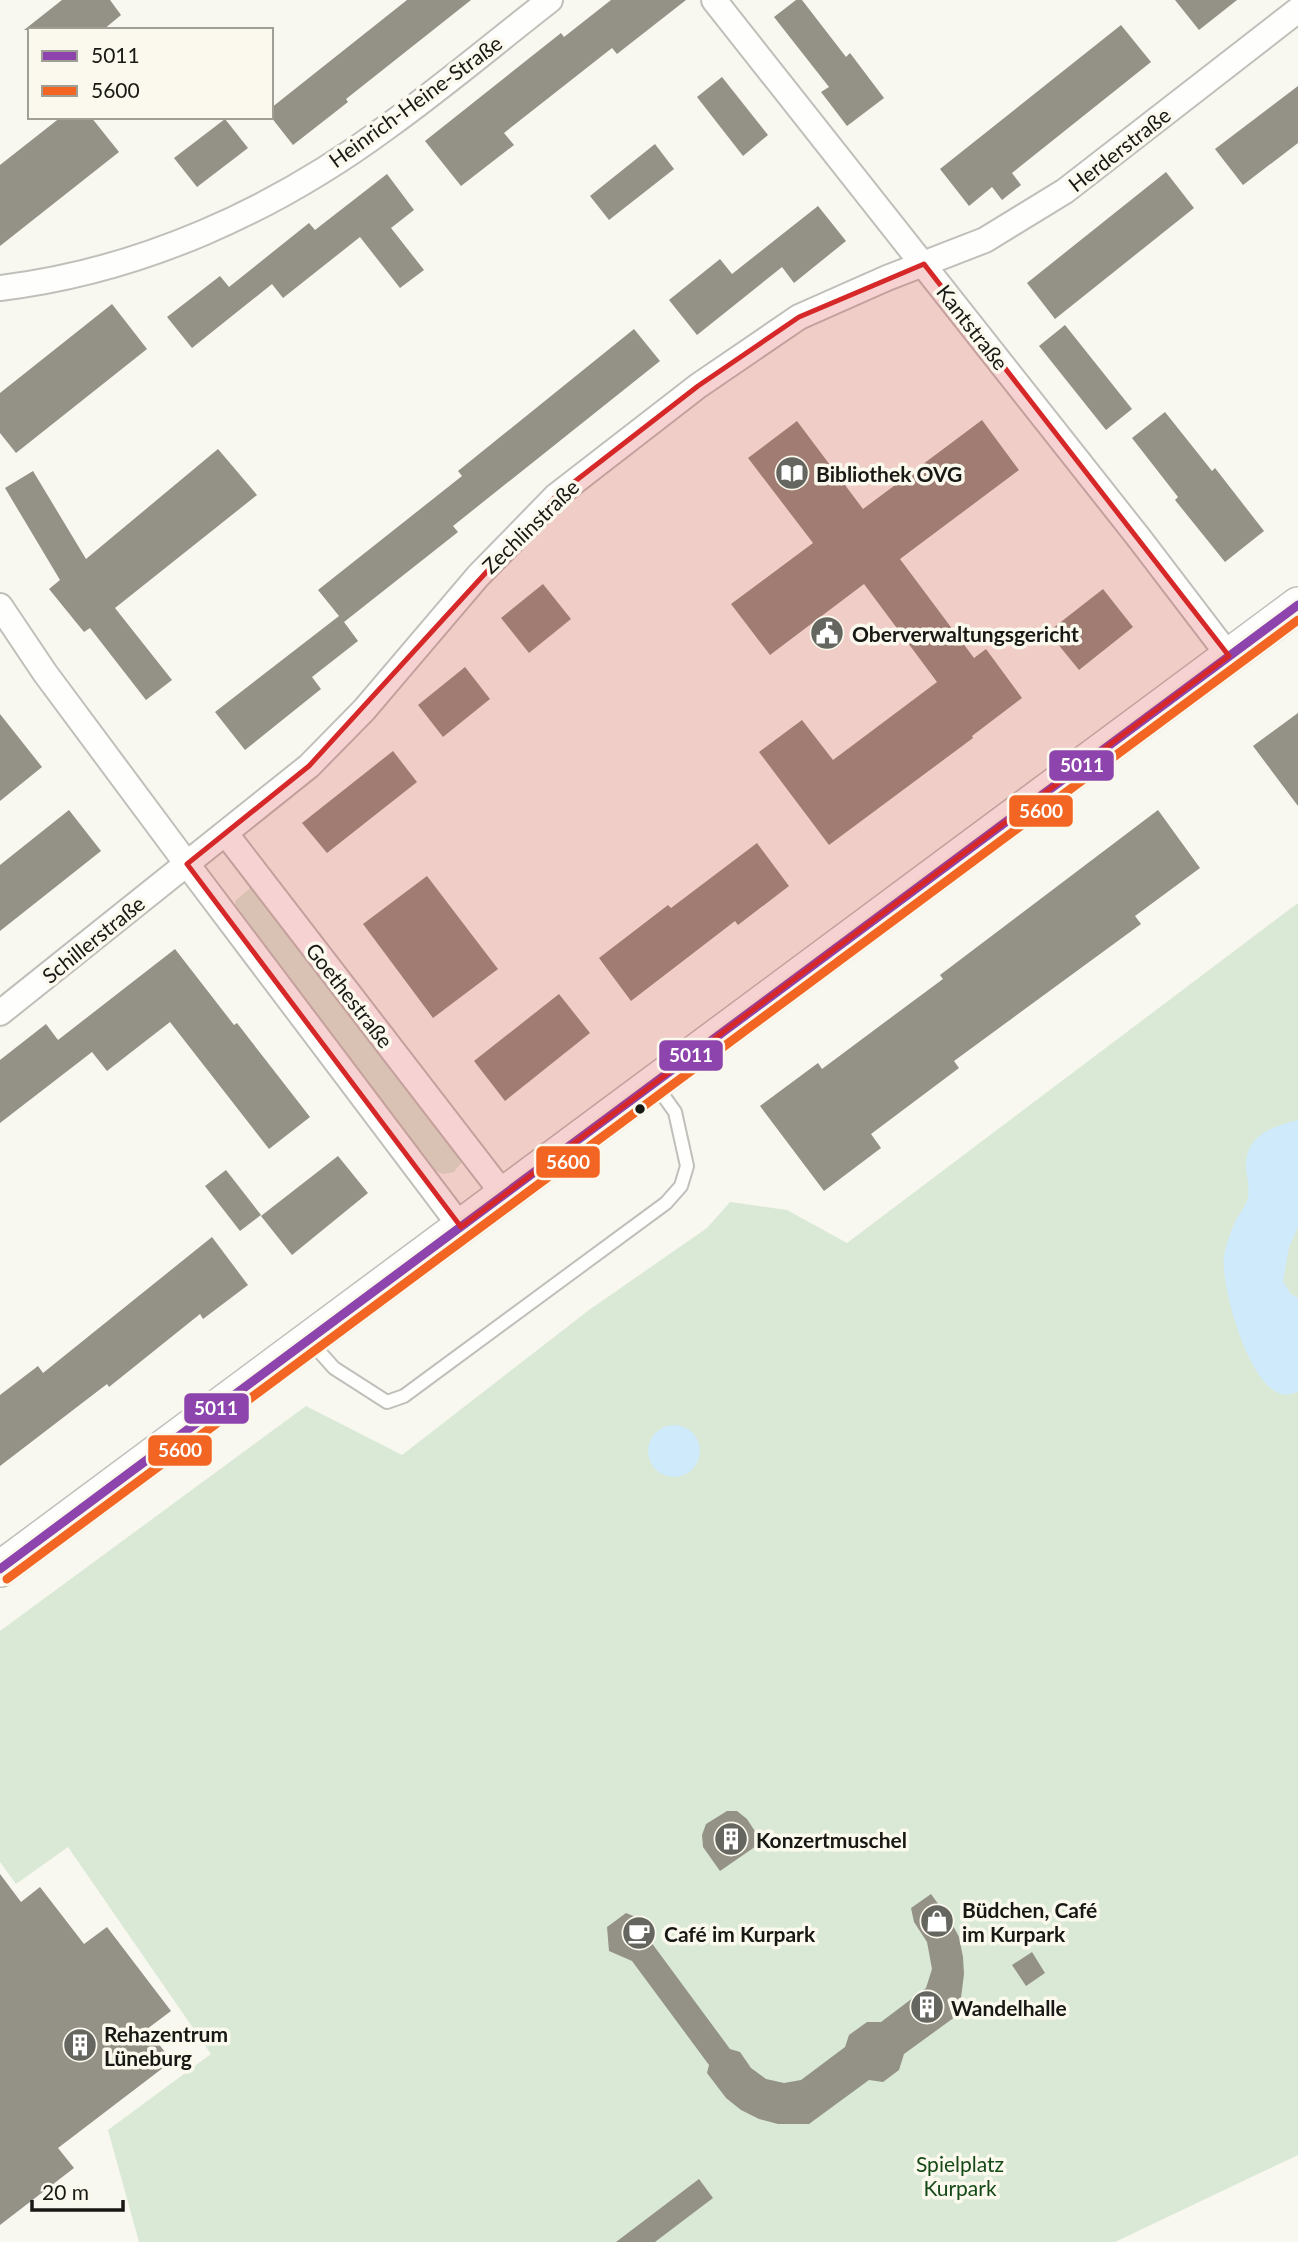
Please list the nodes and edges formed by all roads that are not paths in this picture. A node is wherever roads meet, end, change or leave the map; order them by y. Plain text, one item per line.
1 (550, 0) edge
2 (714, 0) edge
3 (1298, 10) edge
4 (924, 264) junction
5 (0, 288) edge
6 (1298, 605) edge
7 (0, 606) edge
8 (1229, 656) junction
9 (226, 834) junction
10 (187, 864) junction
11 (0, 1013) edge
12 (654, 1083) junction
13 (504, 1195) junction
14 (461, 1227) junction
15 (309, 1340) junction
16 (0, 1570) edge

1 - 5 street, Heinrich-Heine-Straße
2 - 4 street, Kantstraße
3 - 4 street, Herderstraße
4 - 8 street, Kantstraße
4 - 9 street, Zechlinstraße
6 - 8 street
7 - 10 street
8 - 12 street
9 - 10 street
9 - 13 street, Goethestraße
10 - 11 street, Schillerstraße
10 - 14 street
12 - 13 street
12 - 15 lane
13 - 14 street
14 - 15 street
15 - 16 street

